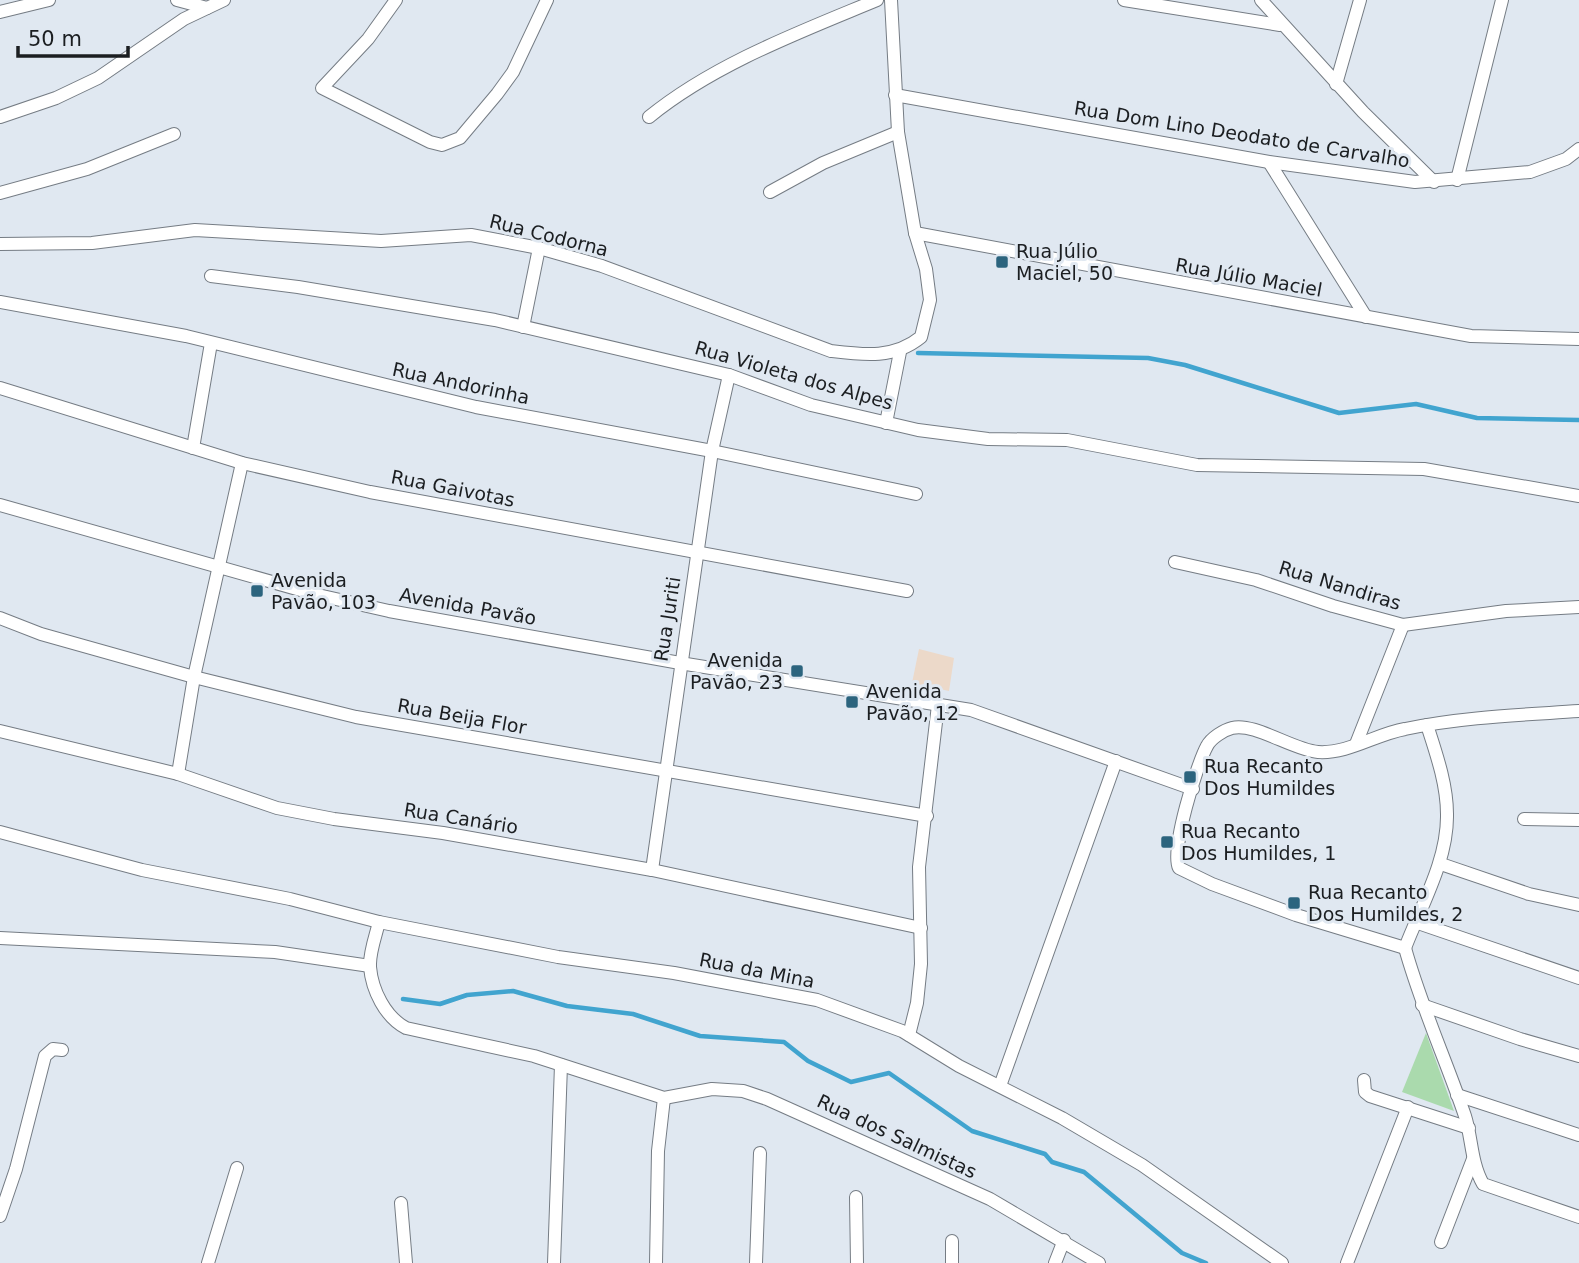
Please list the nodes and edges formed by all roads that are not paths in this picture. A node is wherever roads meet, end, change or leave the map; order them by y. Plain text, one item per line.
1 (49, 0) edge
2 (177, 0) edge
3 (224, 0) edge
4 (396, 0) edge
5 (547, 0) edge
6 (877, 0) edge
7 (891, 0) edge
8 (1124, 0) edge
9 (1261, 0) edge
10 (1360, 0) edge
11 (1502, 0) edge
12 (208, 8) junction
13 (0, 12) edge
14 (1280, 25) junction
15 (1336, 83) junction
16 (895, 95) junction
17 (0, 117) edge
18 (649, 117) dead end
19 (898, 132) junction
20 (174, 134) dead end
21 (1577, 154) edge
22 (1269, 162) junction
23 (1457, 180) junction
24 (1434, 182) junction
25 (770, 191) dead end
26 (0, 193) edge
27 (915, 233) junction
28 (0, 244) edge
29 (539, 248) junction
30 (211, 275) dead end
31 (0, 302) edge
32 (1366, 317) junction
33 (523, 327) junction
34 (1579, 339) edge
35 (211, 343) junction
36 (900, 352) junction
37 (729, 375) junction
38 (0, 388) edge
39 (886, 423) junction
40 (193, 448) junction
41 (712, 451) junction
42 (242, 463) junction
43 (916, 494) dead end
44 (1579, 496) edge
45 (0, 505) edge
46 (697, 552) junction
47 (1175, 562) dead end
48 (217, 566) junction
49 (907, 591) dead end
50 (1579, 607) edge
51 (0, 618) edge
52 (1403, 625) junction
53 (680, 663) junction
54 (194, 677) junction
55 (938, 705) junction
56 (1579, 711) edge
57 (1427, 725) junction
58 (0, 731) edge
59 (1356, 744) junction
60 (1116, 761) junction
61 (665, 771) junction
62 (178, 774) junction
63 (1193, 789) junction
64 (927, 816) junction
65 (1524, 819) dead end
66 (1579, 820) edge
67 (0, 832) edge
68 (1444, 865) dead end
69 (652, 870) junction
70 (1579, 905) edge
71 (379, 922) junction
72 (1415, 922) junction
73 (921, 928) junction
74 (0, 938) edge
75 (1405, 948) junction
76 (370, 966) junction
77 (1579, 978) edge
78 (1422, 1005) junction
79 (909, 1035) junction
80 (62, 1050) dead end
81 (1579, 1056) edge
82 (561, 1065) junction
83 (1364, 1080) dead end
84 (1000, 1086) junction
85 (1457, 1095) junction
86 (664, 1098) junction
87 (1408, 1107) junction
88 (1469, 1128) junction
89 (1579, 1135) edge
90 (760, 1153) dead end
91 (1473, 1158) junction
92 (237, 1168) dead end
93 (856, 1197) dead end
94 (3, 1200) edge
95 (401, 1203) dead end
96 (0, 1216) edge
97 (1579, 1217) edge
98 (1065, 1240) junction
99 (952, 1241) dead end
100 (1441, 1242) dead end
101 (208, 1263) edge
102 (407, 1263) edge
103 (554, 1263) edge
104 (656, 1263) edge
105 (756, 1263) edge
106 (857, 1263) edge
107 (953, 1263) edge
108 (1055, 1263) edge
109 (1099, 1263) edge
110 (1282, 1263) edge
111 (1348, 1263) edge

1 - 13 street
2 - 12 street
3 - 12 street
4 - 5 street
6 - 18 street
7 - 16 street
8 - 14 street
9 - 14 street
10 - 15 street
11 - 23 street
12 - 17 street
14 - 15 street
15 - 24 street
16 - 19 street
16 - 22 street, Rua Dom Lino Deodato de Carvalho
19 - 25 street
19 - 27 street
20 - 26 street
21 - 23 street, Rua Dom Lino Deodato de Carvalho
22 - 24 street, Rua Dom Lino Deodato de Carvalho
22 - 32 street
23 - 24 street, Rua Dom Lino Deodato de Carvalho
27 - 32 street, Rua Júlio Maciel
27 - 36 street
28 - 29 street, Rua Codorna
29 - 33 street
29 - 36 street, Rua Codorna
30 - 33 street, Rua Violeta dos Alpes
31 - 35 street, Rua Andorinha
32 - 34 street, Rua Júlio Maciel
33 - 37 street, Rua Violeta dos Alpes
35 - 40 street
35 - 41 street, Rua Andorinha
36 - 39 street
37 - 39 street, Rua Violeta dos Alpes
37 - 41 street, Rua Juriti
38 - 40 street, Rua Gaivotas
39 - 44 street, Rua Violeta dos Alpes
40 - 42 street, Rua Gaivotas
41 - 43 street, Rua Andorinha
41 - 46 street, Rua Juriti
42 - 46 street, Rua Gaivotas
42 - 48 street
45 - 48 street, Avenida Pavão
46 - 49 street, Rua Gaivotas
46 - 53 street, Rua Juriti
47 - 52 street, Rua Nandiras
48 - 53 street, Avenida Pavão
48 - 54 street
50 - 52 street, Rua Nandiras
51 - 54 street, Rua Beija Flor
52 - 59 street
53 - 55 street, Avenida Pavão
53 - 61 street, Rua Juriti
54 - 61 street, Rua Beija Flor
54 - 62 street
55 - 60 street, Avenida Pavão
55 - 64 street
56 - 57 street
57 - 59 street
57 - 72 street
58 - 62 street, Rua Canário
59 - 63 street
60 - 63 street, Avenida Pavão
60 - 84 street
61 - 64 street, Rua Beija Flor
61 - 69 street, Rua Juriti
62 - 69 street, Rua Canário
63 - 75 street
64 - 73 street
65 - 66 street
67 - 71 street, Rua da Mina
68 - 70 street
69 - 73 street, Rua Canário
71 - 76 street
71 - 79 street, Rua da Mina
72 - 75 street
72 - 77 street
73 - 79 street
74 - 76 street
75 - 78 street
76 - 82 street
78 - 81 street
78 - 85 street
79 - 84 street, Rua da Mina
80 - 94 street
82 - 86 street
82 - 103 street
83 - 87 street
84 - 110 street, Rua da Mina
85 - 88 street
85 - 89 street
86 - 98 street, Rua dos Salmistas
86 - 104 street
87 - 88 street
87 - 111 street
88 - 91 street
90 - 105 street
91 - 97 street
91 - 100 street
92 - 101 street
93 - 106 street
94 - 96 street
95 - 102 street
98 - 108 street
98 - 109 street, Rua dos Salmistas
99 - 107 street

